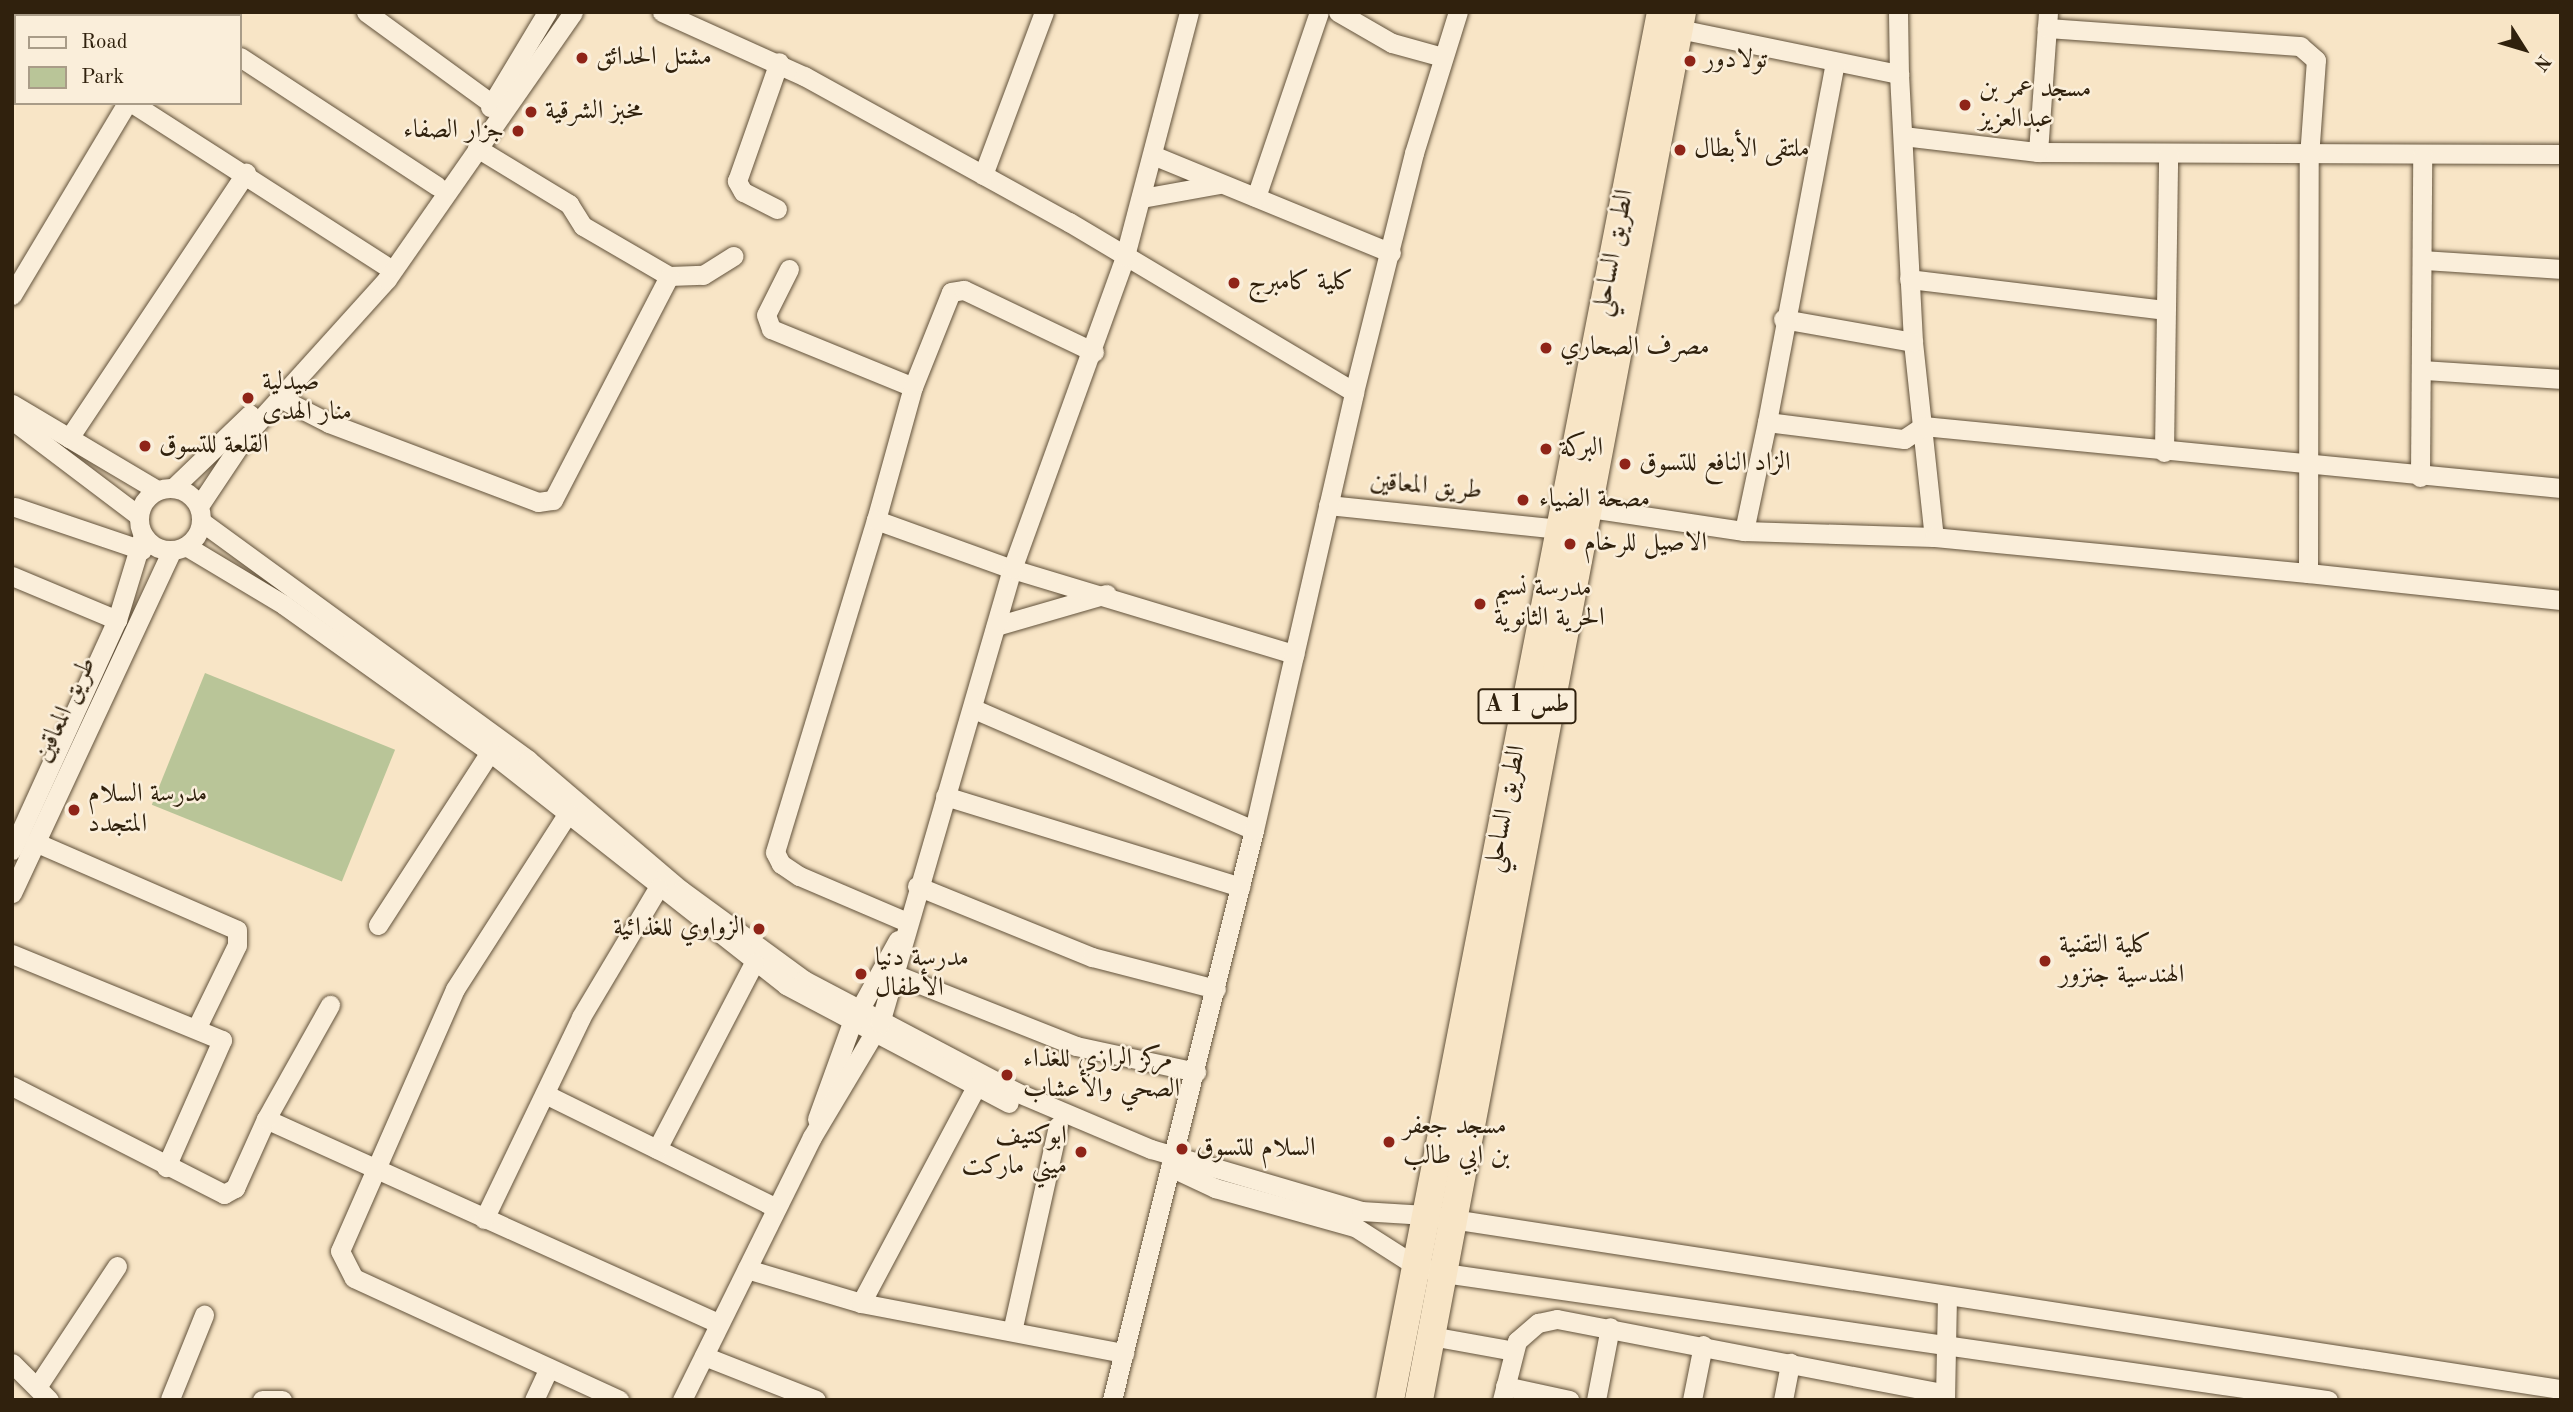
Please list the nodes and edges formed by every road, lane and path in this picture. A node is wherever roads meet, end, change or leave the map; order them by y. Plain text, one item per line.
1 (547, 12) edge
2 (573, 12) edge
3 (1044, 12) edge
4 (1189, 12) edge
5 (1319, 12) edge
6 (1338, 12) edge
7 (1458, 12) edge
8 (1898, 12) edge
9 (667, 13) edge
10 (379, 16) edge
11 (1674, 18) edge
12 (2047, 20) edge
13 (1443, 57) junction
14 (242, 58) edge
15 (779, 62) junction
16 (1835, 62) junction
17 (1899, 74) junction
18 (492, 104) junction
19 (126, 105) edge
20 (135, 105) edge
21 (1903, 136) junction
22 (477, 148) junction
23 (2038, 152) junction
24 (2168, 154) junction
25 (2561, 154) edge
26 (2423, 155) junction
27 (1155, 156) junction
28 (2309, 157) junction
29 (246, 173) junction
30 (983, 175) junction
31 (1221, 183) junction
32 (437, 186) junction
33 (1256, 197) junction
34 (1142, 198) junction
35 (777, 209) dead end
36 (1391, 253) junction
37 (734, 256) dead end
38 (1125, 256) junction
39 (2423, 260) junction
40 (384, 265) junction
41 (2561, 269) edge
42 (789, 270) dead end
43 (669, 276) junction
44 (1909, 279) junction
45 (12, 295) edge
46 (2165, 310) junction
47 (1783, 319) junction
48 (1913, 342) junction
49 (1094, 352) junction
50 (2423, 370) junction
51 (2561, 379) edge
52 (913, 387) junction
53 (1354, 391) junction
54 (280, 398) junction
55 (12, 404) edge
56 (12, 420) edge
57 (1768, 422) junction
58 (1923, 426) junction
59 (69, 439) junction
60 (2164, 452) junction
61 (2312, 468) junction
62 (2420, 477) junction
63 (2561, 488) edge
64 (165, 489) junction
65 (1328, 505) junction
66 (15, 507) dead end
67 (1590, 508) junction
68 (200, 514) junction
69 (876, 520) junction
70 (1560, 529) junction
71 (1744, 531) junction
72 (141, 533) junction
73 (1934, 537) junction
74 (179, 548) junction
75 (1012, 569) junction
76 (2308, 573) junction
77 (12, 576) edge
78 (1107, 593) junction
79 (2561, 600) edge
80 (117, 620) junction
81 (996, 626) junction
82 (1294, 654) junction
83 (974, 709) junction
84 (490, 752) junction
85 (945, 796) junction
86 (568, 813) junction
87 (1254, 830) junction
88 (35, 842) junction
89 (12, 850) edge
90 (917, 886) junction
91 (1240, 887) junction
92 (658, 888) junction
93 (12, 893) edge
94 (906, 924) junction
95 (378, 925) dead end
96 (12, 954) edge
97 (754, 963) junction
98 (897, 975) junction
99 (1216, 989) junction
100 (330, 1005) dead end
101 (856, 1018) junction
102 (198, 1025) junction
103 (876, 1029) junction
104 (1196, 1072) junction
105 (12, 1086) edge
106 (976, 1087) junction
107 (545, 1094) junction
108 (266, 1119) junction
109 (1058, 1126) junction
110 (812, 1137) junction
111 (657, 1149) junction
112 (1174, 1162) junction
113 (166, 1167) junction
114 (378, 1171) junction
115 (777, 1208) junction
116 (1426, 1215) junction
117 (484, 1219) junction
118 (1454, 1220) junction
119 (117, 1266) dead end
120 (1416, 1266) junction
121 (747, 1269) junction
122 (1444, 1273) junction
123 (1947, 1297) junction
124 (861, 1303) junction
125 (204, 1315) dead end
126 (719, 1324) junction
127 (1013, 1327) junction
128 (1610, 1328) junction
129 (1431, 1336) junction
130 (1703, 1345) junction
131 (1942, 1346) junction
132 (1514, 1351) junction
133 (1124, 1353) junction
134 (704, 1356) junction
135 (12, 1363) edge
136 (1790, 1363) junction
137 (549, 1368) junction
138 (2561, 1389) edge
139 (1888, 1390) edge
140 (1503, 1393) edge
141 (43, 1394) edge
142 (1945, 1397) edge
143 (170, 1400) edge
144 (183, 1400) edge
145 (262, 1400) edge
146 (282, 1400) edge
147 (534, 1400) edge
148 (619, 1400) edge
149 (682, 1400) edge
150 (816, 1400) edge
151 (1112, 1400) edge
152 (1390, 1400) edge
153 (1419, 1400) edge
154 (1569, 1400) edge
155 (1596, 1400) edge
156 (1692, 1400) edge
157 (1783, 1400) edge
158 (2328, 1400) edge

1 - 18 street, طريق المعاقين
2 - 22 street, طريق المعاقين
3 - 30 street
4 - 27 street
5 - 33 street
6 - 13 street
7 - 13 street
8 - 17 street
9 - 15 street
10 - 18 street
11 - 16 street
11 - 67 highway, الطريق الساحلي / A 1 طس
11 - 70 highway, الطريق الساحلي / A 1 طس
12 - 23 street
12 - 28 street
13 - 36 street
14 - 32 street
15 - 30 street
15 - 35 street
16 - 17 street
16 - 47 street
17 - 21 street
18 - 32 street, طريق المعاقين
19 - 45 street
20 - 29 street
21 - 23 street
21 - 44 street
22 - 43 street
22 - 54 street, طريق المعاقين
23 - 24 street
24 - 28 street
24 - 46 street
25 - 26 street
26 - 28 street
26 - 39 street
27 - 31 street
27 - 34 street
28 - 61 street
29 - 40 street
29 - 59 street
30 - 38 street
31 - 33 street
31 - 34 street
32 - 40 street, طريق المعاقين
33 - 36 street
34 - 38 street
36 - 53 street
37 - 43 street
38 - 49 street
38 - 53 street
39 - 41 street
39 - 50 street
40 - 64 street, طريق المعاقين
42 - 52 street
43 - 54 street
44 - 46 street
44 - 48 street
46 - 60 street
47 - 48 street
47 - 57 street
48 - 58 street
49 - 52 street
49 - 75 street
50 - 51 street
50 - 62 street
52 - 69 street
53 - 65 street
54 - 68 street, طريق المعاقين
55 - 59 street
56 - 72 street
57 - 58 street
57 - 71 street
58 - 60 street
58 - 73 street
59 - 64 street
60 - 61 street
61 - 62 street
61 - 76 street
62 - 63 street
64 - 68 street
64 - 72 street, طريق المعاقين
65 - 70 street, طريق المعاقين
65 - 82 street
66 - 72 street
67 - 71 street
67 - 118 highway, الطريق الساحلي / A 1 طس
68 - 74 street, طريق المعاقين
68 - 101 street
69 - 75 street
69 - 94 street
70 - 116 highway, الطريق الساحلي / A 1 طس
71 - 73 street
72 - 74 street
72 - 80 street, طريق المعاقين
73 - 76 street
74 - 84 street
74 - 88 street, طريق المعاقين
75 - 78 street
75 - 81 street
76 - 79 street
77 - 80 street
78 - 81 street
78 - 82 street
80 - 89 street, طريق المعاقين
81 - 83 street
82 - 87 street
83 - 85 street
83 - 87 street
84 - 86 street
84 - 95 street
85 - 90 street
85 - 91 street
86 - 92 street
86 - 114 street
87 - 91 street
88 - 93 street, طريق المعاقين
88 - 102 street
90 - 94 street
90 - 99 street
91 - 99 street
92 - 97 street
92 - 107 street
94 - 98 street
94 - 101 street
96 - 102 street
97 - 101 street
97 - 111 street
98 - 103 street
98 - 104 street
99 - 104 street
100 - 108 street
101 - 103 street
101 - 110 street
102 - 113 street
103 - 106 street
103 - 110 street
103 - 112 street
104 - 112 street
105 - 113 street
106 - 109 street
106 - 124 street
107 - 111 street
107 - 117 street
108 - 113 street
108 - 114 street
109 - 112 street
109 - 127 street
110 - 115 street
111 - 115 street
112 - 116 street
112 - 120 street
112 - 133 street
114 - 117 street
114 - 137 street
115 - 121 street
116 - 118 street
116 - 120 highway, الطريق الساحلي / A 1 طس
117 - 126 street
118 - 122 highway, الطريق الساحلي / A 1 طس
118 - 123 street
119 - 141 street
120 - 122 street
120 - 152 highway, الطريق الساحلي / A 1 طس
121 - 124 street
121 - 126 street
122 - 129 highway, الطريق الساحلي / A 1 طس
122 - 131 street
123 - 131 street
123 - 138 street
124 - 127 street
125 - 143 street
126 - 134 street
127 - 133 street
128 - 130 street
128 - 132 street
128 - 155 street
129 - 132 street
129 - 153 highway, الطريق الساحلي / A 1 طس
130 - 136 street
130 - 156 street
131 - 142 street
131 - 158 street
132 - 140 street
133 - 151 street
134 - 149 street
134 - 150 street
135 - 141 street
136 - 139 street
136 - 157 street
137 - 147 street
137 - 148 street
139 - 142 street
140 - 154 street
143 - 144 street
145 - 146 street

